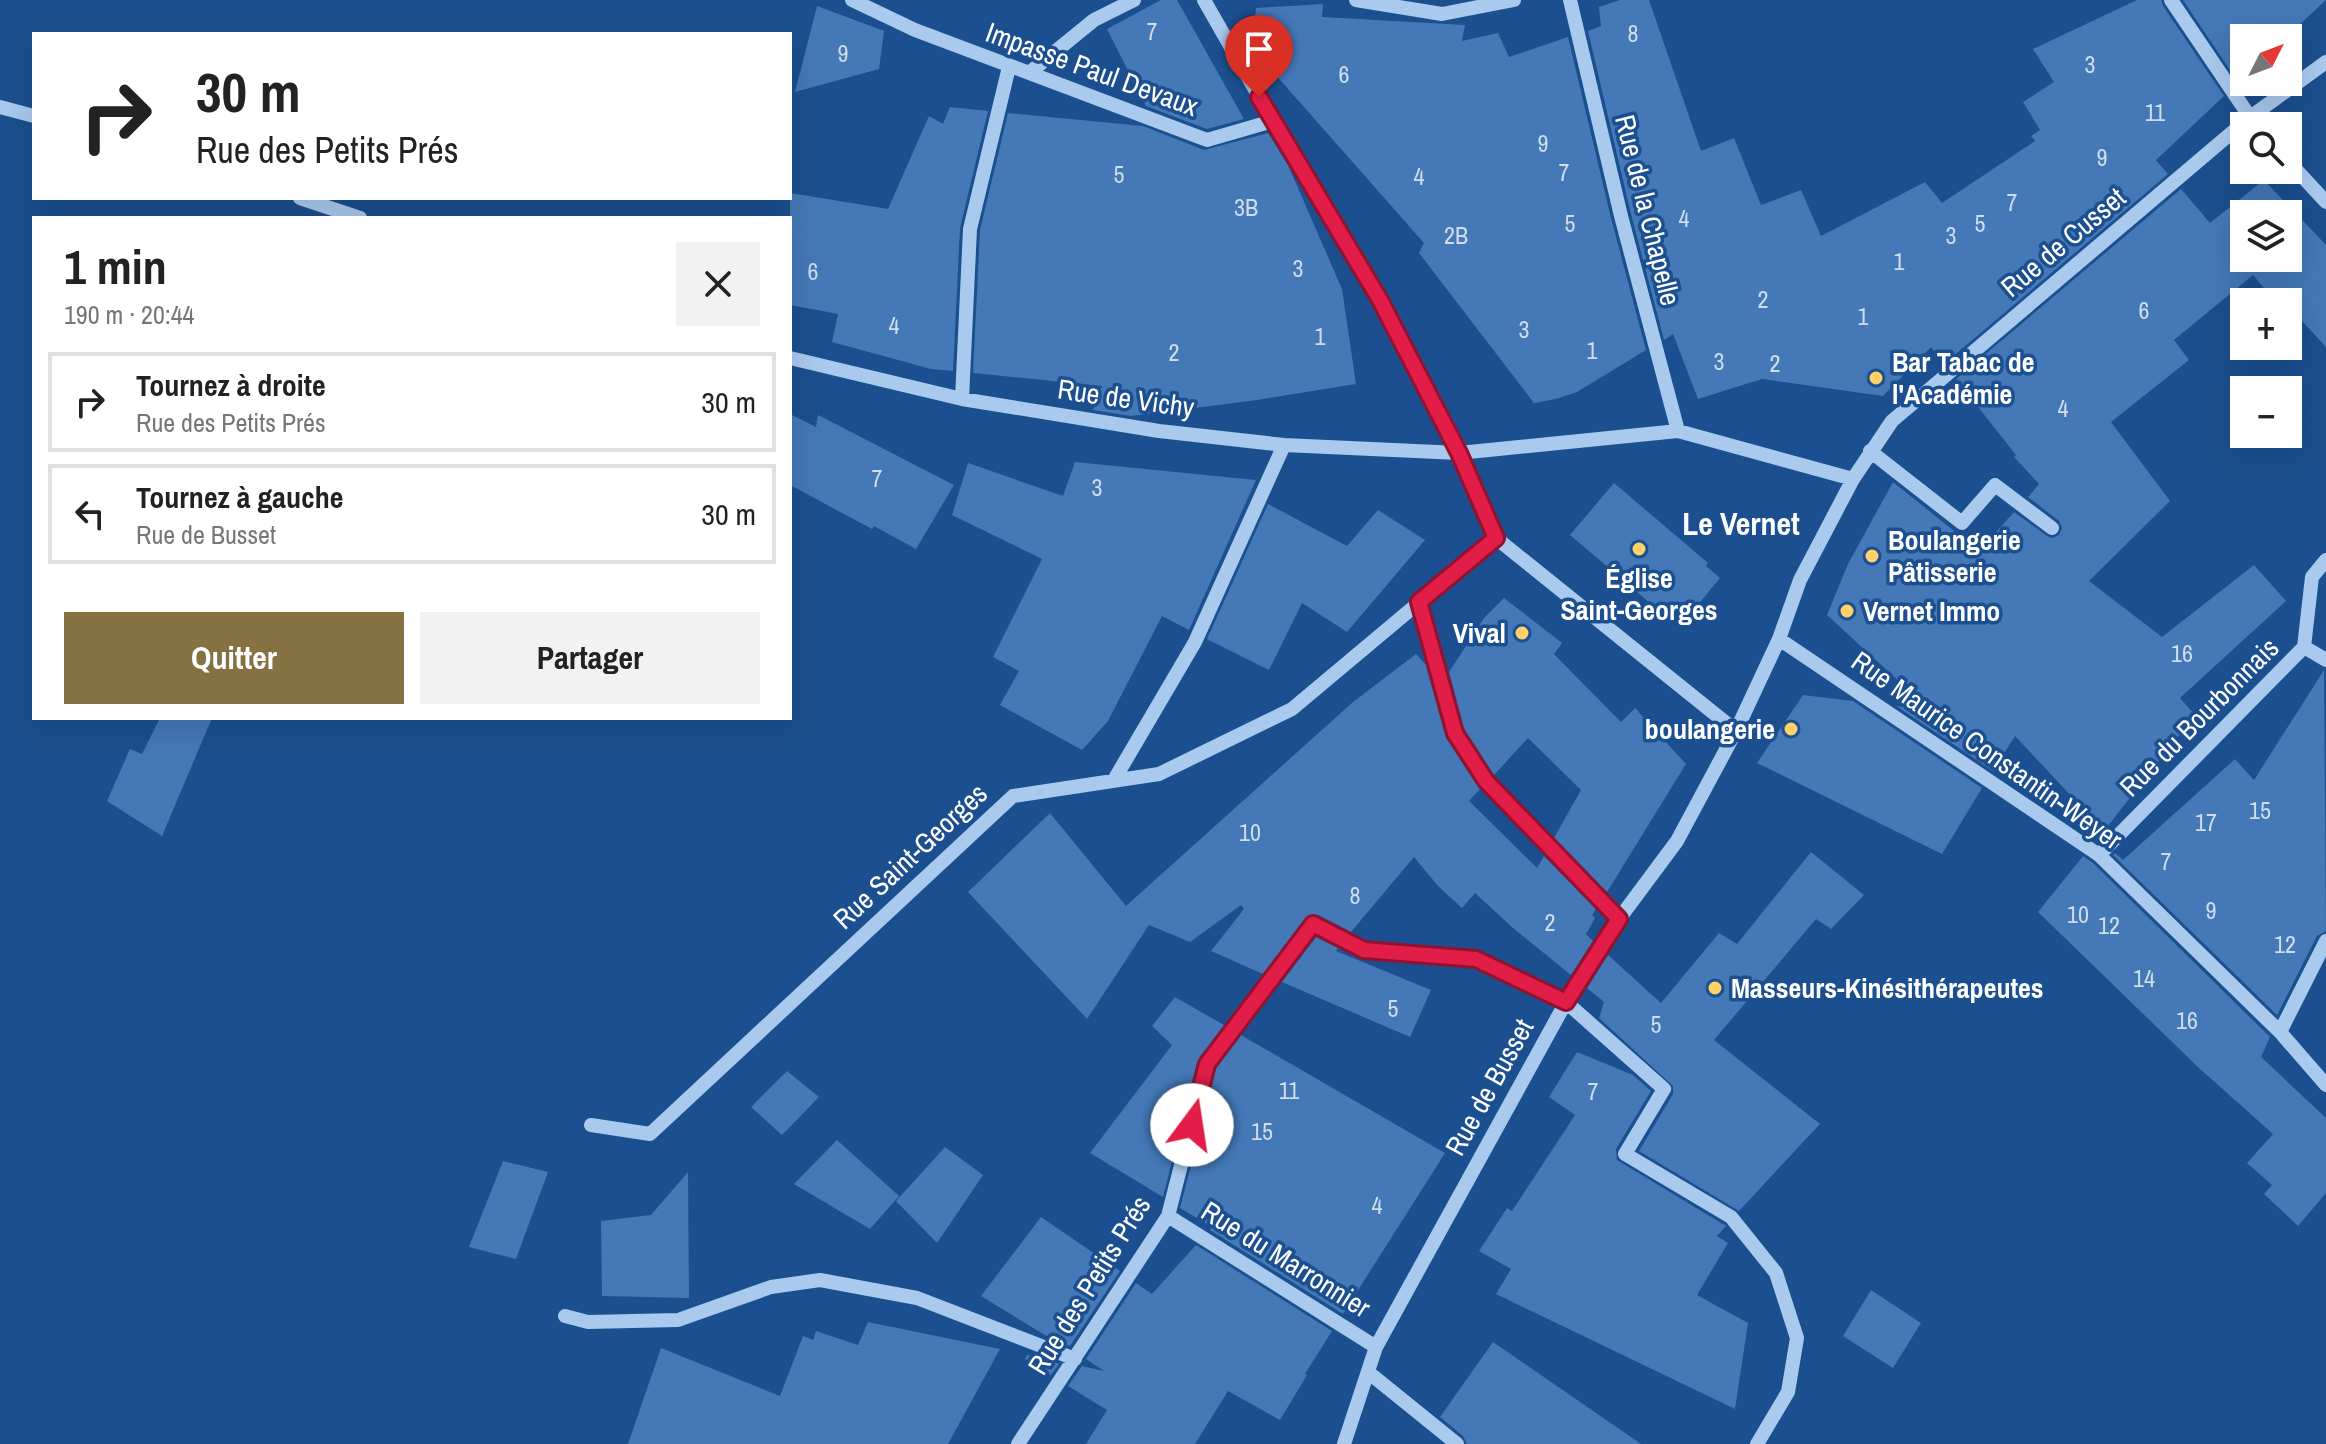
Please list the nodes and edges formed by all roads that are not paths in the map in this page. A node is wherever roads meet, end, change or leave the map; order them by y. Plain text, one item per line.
1 (852, 0) edge
2 (1134, 0) edge
3 (1204, 0) edge
4 (1356, 0) edge
5 (1514, 0) edge
6 (1570, 0) edge
7 (2171, 0) edge
8 (2326, 62) edge
9 (1009, 67) junction
10 (1029, 73) junction
11 (0, 107) edge
12 (2245, 112) edge
13 (2264, 112) edge
14 (32, 115) edge
15 (1273, 121) junction
16 (2230, 140) edge
17 (2302, 176) edge
18 (306, 200) edge
19 (2326, 202) edge
20 (354, 216) edge
21 (792, 358) edge
22 (962, 399) junction
23 (1678, 431) junction
24 (1284, 445) junction
25 (1870, 451) junction
26 (1459, 453) junction
27 (1853, 479) junction
28 (2052, 528) dead end
29 (1496, 538) junction
30 (2326, 560) edge
31 (1419, 602) junction
32 (1779, 639) junction
33 (2304, 647) junction
34 (2326, 660) edge
35 (1736, 731) junction
36 (1114, 780) junction
37 (2099, 855) junction
38 (1619, 919) junction
39 (2326, 941) edge
40 (1566, 1002) junction
41 (2280, 1032) junction
42 (2326, 1085) edge
43 (591, 1125) dead end
44 (1168, 1216) junction
45 (565, 1316) dead end
46 (1376, 1347) junction
47 (1075, 1359) junction
48 (1368, 1372) junction
49 (1018, 1444) edge
50 (1344, 1444) edge
51 (1457, 1444) edge
52 (1757, 1444) edge

1 - 9 street, Impasse Paul Devaux
2 - 10 street
3 - 15 street
4 - 5 street
6 - 23 street, Rue de la Chapelle
7 - 12 street
8 - 13 street, Rue de Cusset
9 - 10 street, Impasse Paul Devaux
9 - 22 street
10 - 15 street, Impasse Paul Devaux
11 - 14 street
15 - 26 street
16 - 25 street, Rue de Cusset
17 - 19 street
18 - 20 street
21 - 22 street, Rue de Vichy
22 - 24 street, Rue de Vichy
23 - 26 street, Rue de Vichy
23 - 27 street
24 - 26 street, Rue de Vichy
24 - 36 street
25 - 27 street, Rue de Cusset
25 - 28 street
26 - 29 street
27 - 32 street, Rue de Cusset
29 - 31 street, Rue Saint-Georges
29 - 35 street
30 - 33 street, Rue du Bourbonnais
31 - 36 street, Rue Saint-Georges
31 - 38 street
32 - 35 street, Rue de Busset
32 - 37 street, Rue Maurice Constantin-Weyer
33 - 34 street
33 - 37 street, Rue du Bourbonnais
35 - 38 street, Rue de Busset
36 - 43 street, Rue Saint-Georges
37 - 41 street, Rue Maurice Constantin-Weyer
38 - 40 street, Rue de Busset
39 - 41 street
40 - 44 street, Rue des Petits Prés
40 - 46 street, Rue de Busset
40 - 52 street
41 - 42 street, Rue Maurice Constantin-Weyer
44 - 46 street, Rue du Marronnier
44 - 47 street, Rue des Petits Prés
45 - 47 street
46 - 48 street, Rue de Busset
47 - 49 street, Rue des Petits Prés
48 - 50 street, Rue de Busset
48 - 51 street

